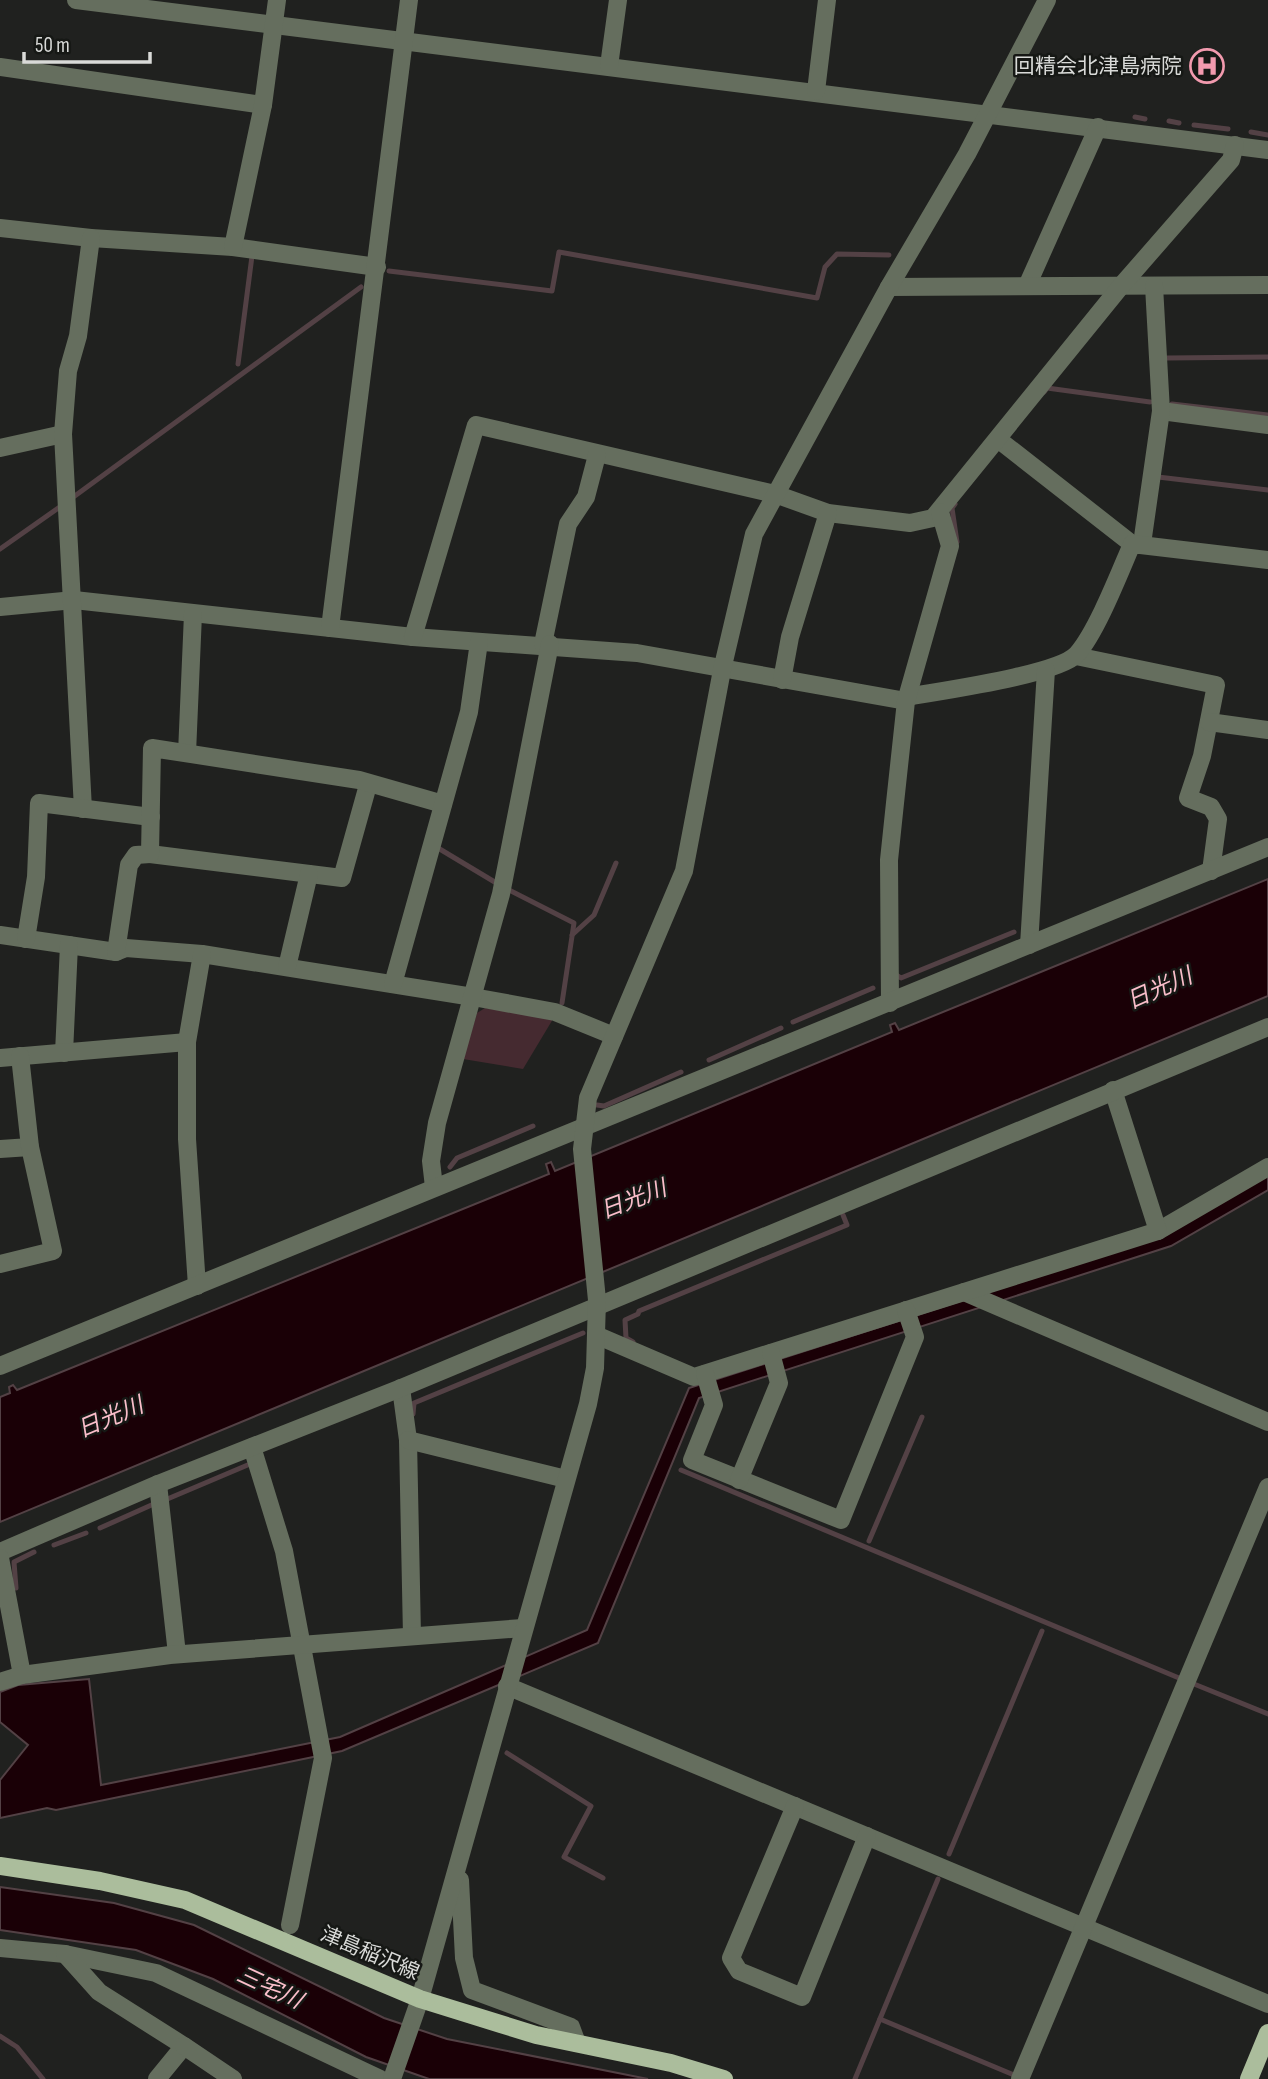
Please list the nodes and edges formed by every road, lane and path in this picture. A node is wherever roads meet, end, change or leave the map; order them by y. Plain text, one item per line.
1 (76, 0) edge
2 (277, 0) edge
3 (409, 0) edge
4 (618, 0) edge
5 (827, 0) edge
6 (1047, 0) edge
7 (274, 25) junction
8 (404, 40) junction
9 (609, 66) junction
10 (0, 67) edge
11 (816, 91) junction
12 (263, 105) junction
13 (988, 113) junction
14 (1098, 127) junction
15 (1235, 145) junction
16 (1268, 150) edge
17 (0, 228) edge
18 (91, 238) junction
19 (233, 247) junction
20 (377, 267) junction
21 (1268, 285) edge
22 (889, 286) junction
23 (1027, 286) junction
24 (1121, 286) junction
25 (1154, 286) junction
26 (1161, 411) junction
27 (1268, 425) edge
28 (63, 434) junction
29 (999, 440) junction
30 (0, 447) edge
31 (597, 455) junction
32 (775, 494) junction
33 (940, 512) junction
34 (828, 513) junction
35 (1137, 544) junction
36 (1268, 560) edge
37 (74, 600) junction
38 (0, 607) edge
39 (193, 614) junction
40 (331, 628) junction
41 (414, 636) junction
42 (479, 642) junction
43 (547, 644) junction
44 (1076, 656) junction
45 (722, 670) junction
46 (1046, 670) junction
47 (782, 680) junction
48 (906, 699) junction
49 (1209, 722) junction
50 (1268, 730) edge
51 (187, 753) junction
52 (368, 785) junction
53 (443, 804) junction
54 (83, 809) junction
55 (151, 817) junction
56 (1268, 847) edge
57 (150, 854) junction
58 (1211, 871) junction
59 (309, 874) junction
60 (0, 935) edge
61 (26, 939) junction
62 (69, 945) junction
63 (1029, 945) junction
64 (116, 951) junction
65 (202, 954) junction
66 (287, 967) junction
67 (393, 984) junction
68 (474, 997) junction
69 (890, 1003) junction
70 (1268, 1027) edge
71 (614, 1036) junction
72 (187, 1042) junction
73 (64, 1053) junction
74 (20, 1056) junction
75 (0, 1058) edge
76 (1113, 1090) junction
77 (582, 1127) junction
78 (30, 1147) junction
79 (0, 1149) edge
80 (1268, 1167) edge
81 (435, 1187) junction
82 (1158, 1231) junction
83 (0, 1264) edge
84 (197, 1286) junction
85 (967, 1293) junction
86 (597, 1304) junction
87 (906, 1312) junction
88 (596, 1335) junction
89 (771, 1356) junction
90 (0, 1366) edge
91 (707, 1383) junction
92 (401, 1388) junction
93 (1268, 1422) edge
94 (408, 1440) junction
95 (252, 1447) junction
96 (566, 1479) junction
97 (739, 1480) junction
98 (158, 1483) junction
99 (1268, 1487) edge
100 (0, 1552) edge
101 (0, 1558) edge
102 (523, 1628) junction
103 (412, 1636) junction
104 (302, 1644) junction
105 (177, 1654) junction
106 (22, 1675) junction
107 (0, 1682) edge
108 (508, 1684) junction
109 (795, 1806) junction
110 (867, 1836) junction
111 (459, 1863) junction
112 (0, 1866) edge
113 (290, 1925) dead end
114 (1084, 1927) junction
115 (0, 1948) edge
116 (65, 1954) junction
117 (420, 1998) junction
118 (1268, 2004) edge
119 (1268, 2033) edge
120 (577, 2043) junction
121 (184, 2046) junction
122 (388, 2078) edge
123 (157, 2079) edge
124 (233, 2079) edge
125 (724, 2079) edge
126 (1020, 2079) edge
127 (1249, 2079) edge

1 - 7 street
2 - 7 street
3 - 8 street
4 - 9 street
5 - 11 street
6 - 13 street
7 - 8 street
7 - 12 street
8 - 9 street
8 - 20 street
9 - 11 street
10 - 12 street
11 - 13 street
12 - 19 street
13 - 14 street
13 - 22 street
14 - 15 street
14 - 23 street
15 - 16 street
15 - 24 street
17 - 18 street
18 - 19 street
18 - 28 street
19 - 20 street
20 - 40 street
21 - 25 street
22 - 23 street
22 - 32 street
23 - 24 street
24 - 25 street
24 - 29 street
25 - 26 street
26 - 27 street
26 - 35 street
28 - 30 street
28 - 37 street
29 - 33 street
29 - 35 street
31 - 32 street
31 - 41 street
31 - 43 street
32 - 34 street
32 - 45 street
33 - 34 street
33 - 48 street
34 - 47 street
35 - 36 street
35 - 44 street
37 - 38 street
37 - 39 street
37 - 54 street
39 - 40 street
39 - 51 street
40 - 41 street
41 - 42 street
42 - 43 street
42 - 53 street
43 - 45 street
43 - 68 street
44 - 46 street
44 - 49 street
45 - 47 street
45 - 71 street
46 - 48 street
46 - 63 street
47 - 48 street
48 - 69 street
49 - 50 street
49 - 58 street
51 - 52 street
51 - 55 street
52 - 53 street
52 - 59 street
53 - 67 street
54 - 55 street
54 - 61 street
55 - 57 street
56 - 58 street
57 - 59 street
57 - 64 street
58 - 63 street
59 - 66 street
60 - 61 street
61 - 62 street
62 - 64 street
62 - 73 street
63 - 69 street
64 - 65 street
65 - 66 street
65 - 72 street
66 - 67 street
67 - 68 street
68 - 71 street
68 - 81 street
69 - 77 street
70 - 76 street
71 - 77 street
72 - 73 street
72 - 84 street
73 - 74 street
74 - 75 street
74 - 78 street
76 - 82 street
76 - 86 street
77 - 81 street
77 - 86 street
78 - 79 street
78 - 83 street
80 - 82 street
81 - 84 street
82 - 85 street
84 - 90 street
85 - 87 street
85 - 93 street
86 - 88 street
86 - 92 street
87 - 89 street
87 - 97 street
88 - 91 street
88 - 96 street
89 - 91 street
89 - 97 street
91 - 97 street
92 - 94 street
92 - 95 street
94 - 96 street
94 - 103 street
95 - 98 street
95 - 104 street
96 - 102 street
98 - 100 street
98 - 105 street
99 - 114 street
101 - 106 street
102 - 103 street
102 - 108 street
103 - 104 street
104 - 105 street
104 - 113 street
105 - 106 street
106 - 107 street
108 - 109 street
108 - 111 street
109 - 110 street
109 - 110 street
110 - 114 street
111 - 117 street
111 - 120 street
112 - 117 main road, 津島稲沢線
114 - 118 street
114 - 126 street
115 - 116 street
116 - 121 street
116 - 122 street
117 - 120 main road, 津島稲沢線
117 - 122 street
119 - 127 main road
120 - 125 main road, 津島稲沢線
121 - 123 street
121 - 124 street

